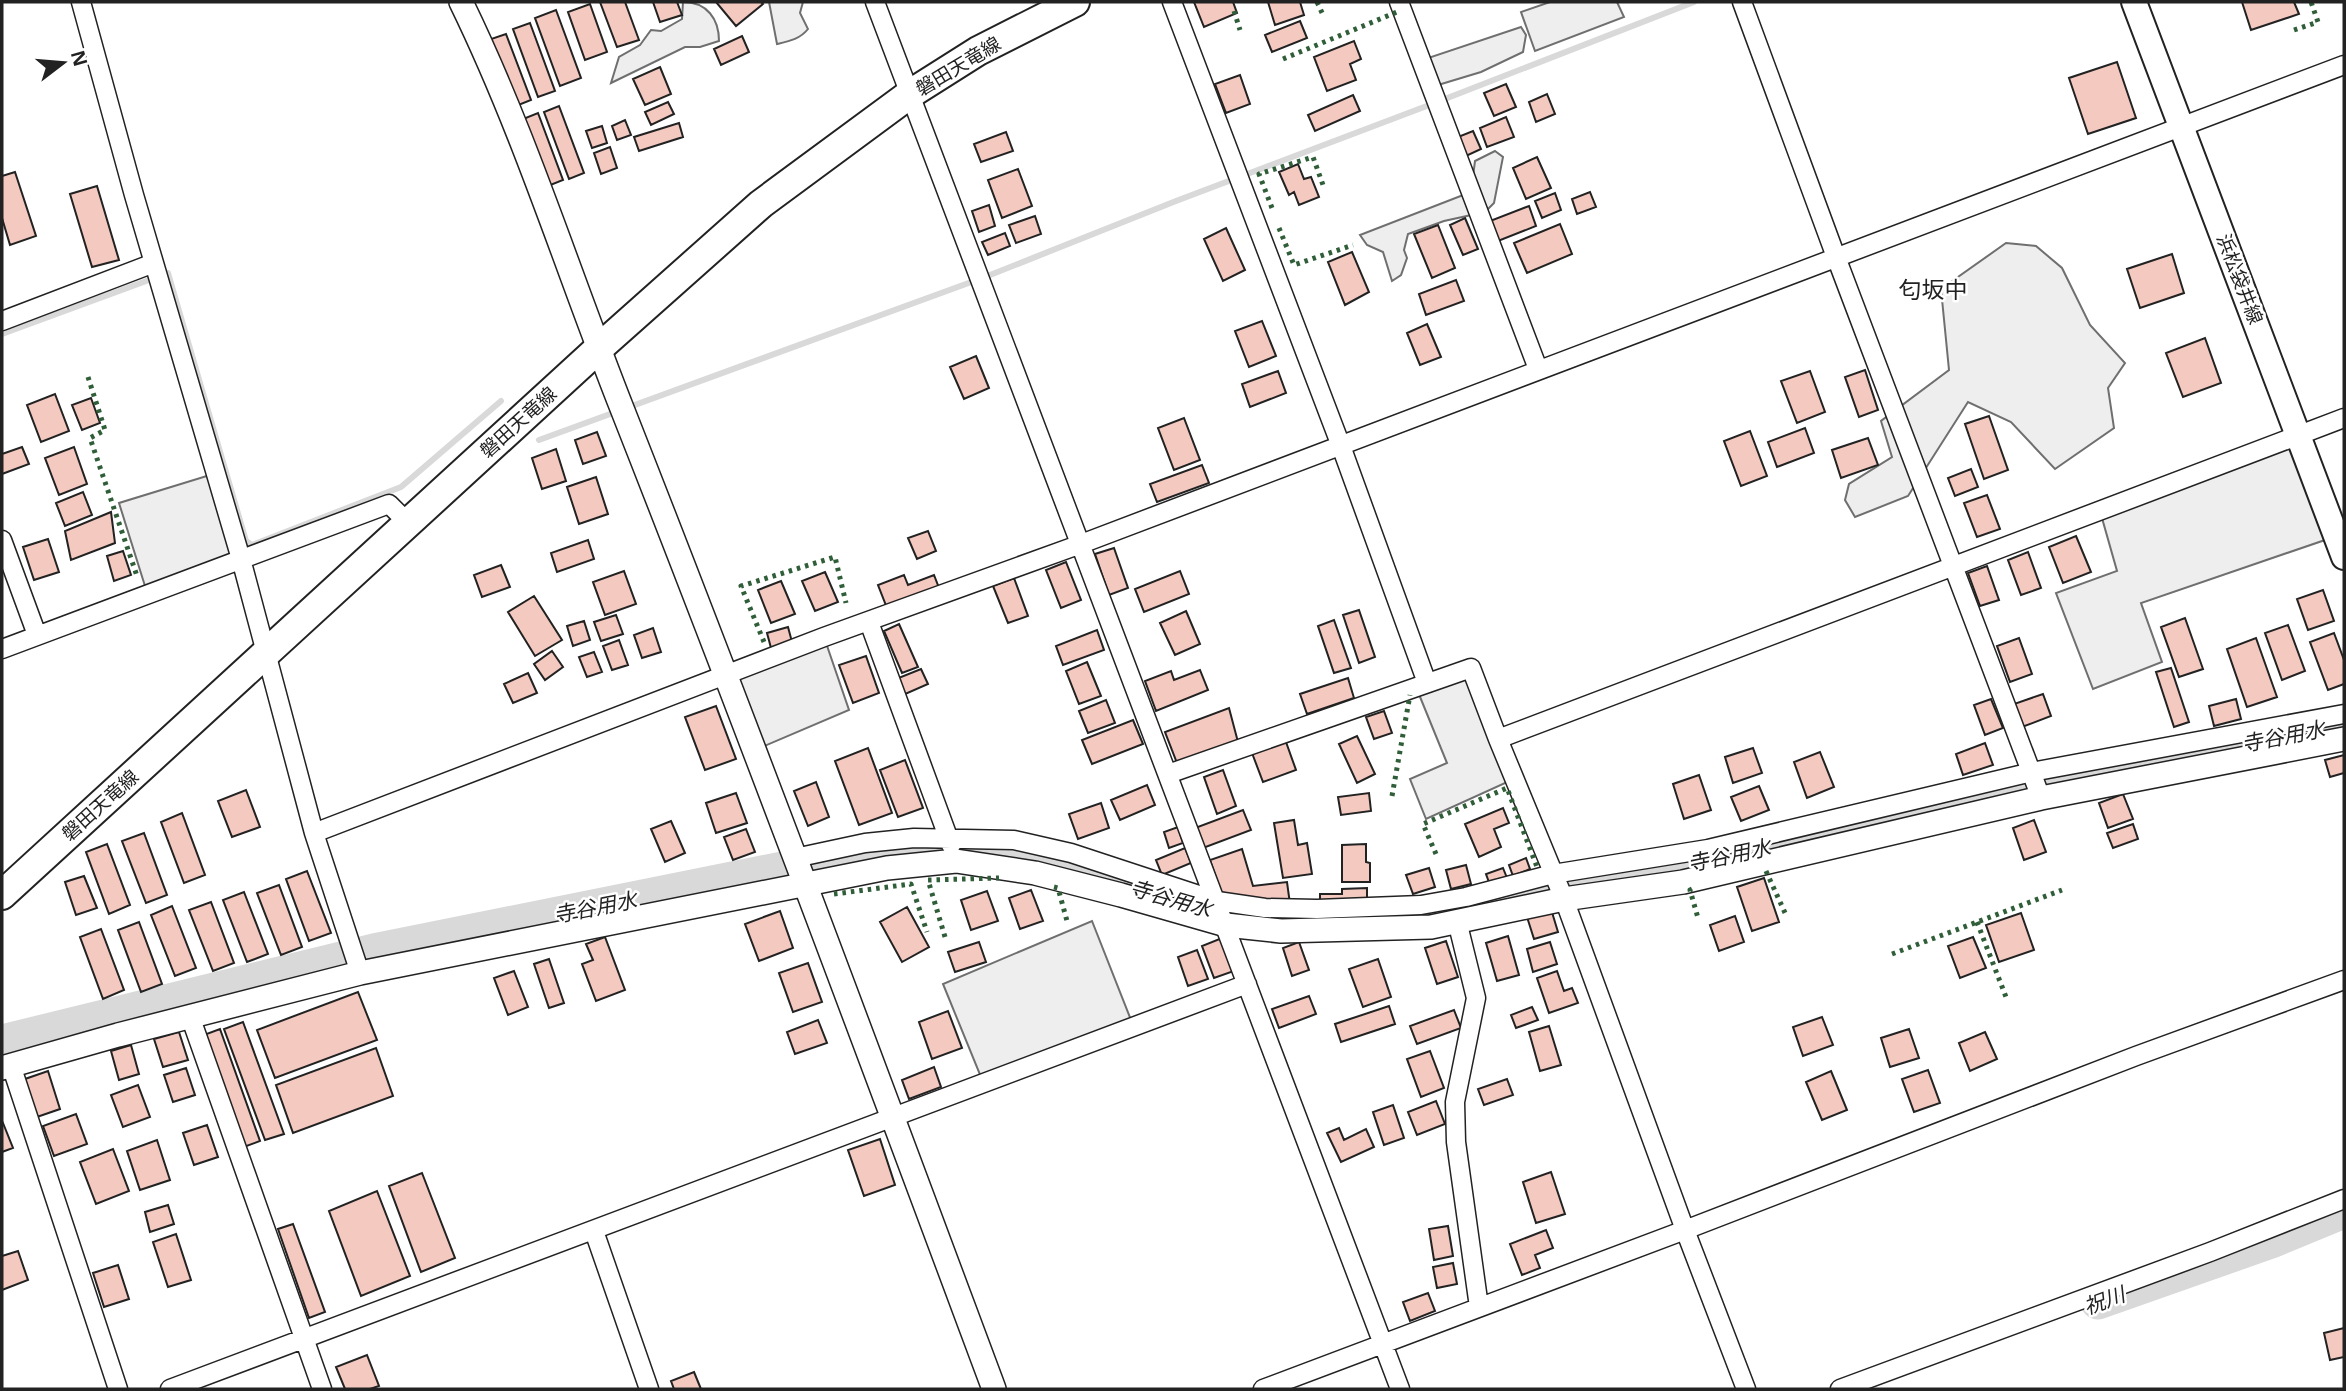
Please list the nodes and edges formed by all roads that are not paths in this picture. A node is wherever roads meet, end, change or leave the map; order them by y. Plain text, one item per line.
1 (81, 2) edge
2 (461, 2) edge
3 (875, 2) edge
4 (1075, 2) edge
5 (1172, 2) edge
6 (1399, 2) edge
7 (1742, 2) edge
8 (2134, 2) edge
9 (2344, 65) edge
10 (910, 94) junction
11 (2182, 128) junction
12 (1836, 257) junction
13 (154, 263) junction
14 (2, 321) edge
15 (598, 349) junction
16 (1538, 369) junction
17 (2344, 418) edge
18 (2298, 436) junction
19 (1341, 446) junction
20 (408, 523) junction
21 (2, 540) edge
22 (1081, 544) junction
23 (2344, 557) edge
24 (241, 559) junction
25 (1955, 566) junction
26 (869, 622) junction
27 (37, 635) junction
28 (2, 649) edge
29 (265, 654) junction
30 (727, 674) junction
31 (1427, 683) junction
32 (2344, 714) edge
33 (1498, 739) junction
34 (2344, 739) edge
35 (2032, 773) junction
36 (1168, 774) junction
37 (2041, 798) junction
38 (314, 833) junction
39 (948, 837) junction
40 (796, 858) junction
41 (956, 861) junction
42 (1553, 874) junction
43 (806, 886) junction
44 (2, 895) edge
45 (1564, 899) junction
46 (1217, 901) junction
47 (1457, 921) junction
48 (1226, 925) junction
49 (360, 973) junction
50 (2344, 979) edge
51 (1247, 984) junction
52 (190, 1016) junction
53 (6, 1066) edge
54 (893, 1116) junction
55 (2344, 1199) edge
56 (1685, 1230) junction
57 (594, 1231) junction
58 (1479, 1307) junction
59 (304, 1339) junction
60 (1383, 1343) junction
61 (118, 1389) edge
62 (170, 1389) edge
63 (322, 1389) edge
64 (649, 1389) edge
65 (994, 1389) edge
66 (1263, 1389) edge
67 (1401, 1389) edge
68 (1745, 1389) edge
69 (1840, 1389) edge

1 - 13 street
2 - 15 street
3 - 10 street
4 - 10 main road, 磐田天竜線
5 - 19 street
6 - 16 street
7 - 12 street
8 - 11 main road, 浜松袋井線
9 - 11 street
10 - 15 main road, 磐田天竜線
10 - 22 street
11 - 12 street
11 - 18 main road, 浜松袋井線
12 - 16 street
12 - 25 street
13 - 14 street
13 - 24 street
15 - 20 main road, 磐田天竜線
15 - 30 street
16 - 19 street
17 - 18 street
18 - 23 main road, 浜松袋井線
18 - 25 street
19 - 22 street
19 - 31 street
20 - 24 street
20 - 29 main road, 磐田天竜線
21 - 27 street
22 - 26 street
22 - 36 street
24 - 27 street
24 - 29 street
25 - 33 street
25 - 35 street
26 - 30 street
26 - 39 street
27 - 28 street
29 - 38 street
29 - 44 main road, 磐田天竜線
30 - 38 street
30 - 40 street
31 - 33 street
31 - 36 street
32 - 35 street
33 - 42 street
34 - 37 street
35 - 37 street
35 - 42 street
36 - 46 street
37 - 45 street
38 - 49 street
39 - 40 street
39 - 41 street
39 - 46 street
40 - 43 street
41 - 43 street
41 - 48 street
42 - 45 street
42 - 46 street
43 - 49 street
43 - 54 street
45 - 47 street
45 - 56 street
46 - 48 street
47 - 48 street
47 - 58 street
48 - 51 street
49 - 52 street
50 - 56 street
51 - 54 street
51 - 60 street
52 - 53 street
52 - 59 street
53 - 61 street
54 - 57 street
54 - 65 street
55 - 69 street
56 - 58 street
56 - 68 street
57 - 59 street
57 - 64 street
58 - 60 street
59 - 62 street
59 - 63 street
60 - 66 street
60 - 67 street

